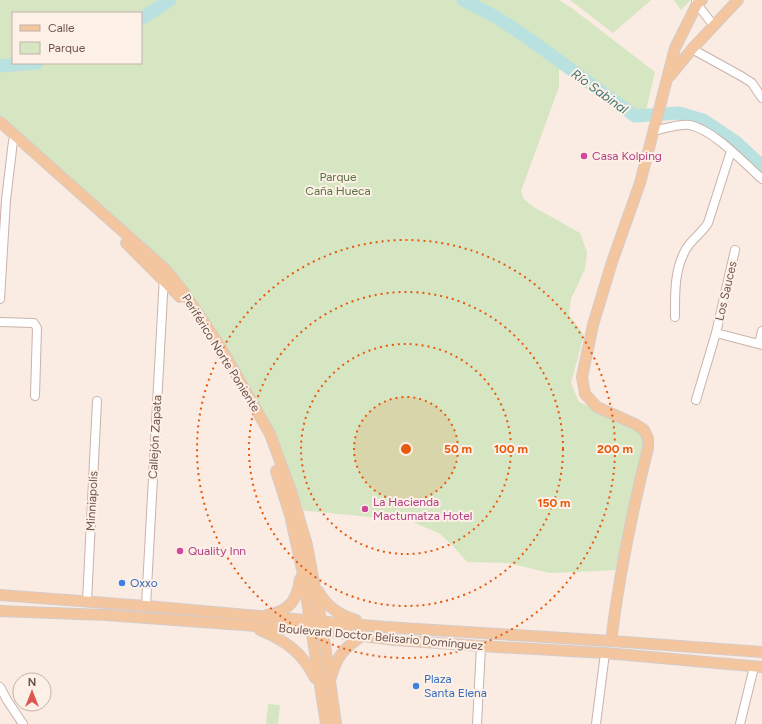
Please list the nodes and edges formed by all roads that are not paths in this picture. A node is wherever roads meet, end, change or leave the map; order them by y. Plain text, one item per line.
1 (738, 0) edge
2 (698, 1) edge
3 (714, 26) junction
4 (692, 49) junction
5 (667, 81) junction
6 (762, 98) edge
7 (0, 122) edge
8 (654, 127) junction
9 (0, 130) edge
10 (13, 141) junction
11 (731, 151) junction
12 (762, 179) edge
13 (2, 224) edge
14 (735, 250) dead end
15 (164, 274) junction
16 (0, 299) edge
17 (675, 317) dead end
18 (0, 322) edge
19 (762, 331) edge
20 (716, 333) junction
21 (760, 345) edge
22 (34, 396) dead end
23 (696, 400) dead end
24 (97, 401) dead end
25 (302, 569) junction
26 (314, 579) junction
27 (0, 595) edge
28 (87, 601) junction
29 (146, 606) junction
30 (0, 611) edge
31 (257, 616) junction
32 (311, 625) junction
33 (322, 626) junction
34 (373, 626) junction
35 (252, 627) junction
36 (362, 636) junction
37 (611, 641) junction
38 (481, 646) junction
39 (762, 652) edge
40 (605, 653) junction
41 (758, 667) edge
42 (330, 681) junction
43 (0, 687) edge
44 (320, 689) junction
45 (24, 724) edge
46 (326, 724) edge
47 (336, 724) edge
48 (477, 724) edge
49 (596, 724) edge
50 (740, 724) edge

1 - 3 main road
2 - 3 street
2 - 5 main road
3 - 4 main road
4 - 5 main road
4 - 6 street
5 - 8 main road
7 - 15 main road, Periférico Norte Poniente
8 - 11 street
8 - 37 main road
9 - 10 main road, Periférico Norte Poniente
10 - 13 street
10 - 15 main road, Periférico Norte Poniente
11 - 12 street
11 - 17 street
13 - 16 street
14 - 20 street, Los Sauces
15 - 25 main road, Periférico Norte Poniente
15 - 26 main road, Periférico Norte Poniente
15 - 29 street, Callejón Zapata
18 - 22 street
19 - 21 street
20 - 21 street
20 - 23 street, Los Sauces
24 - 28 street, Minniapolis
25 - 31 main road
25 - 32 main road, Periférico Norte Poniente
26 - 33 main road, Periférico Norte Poniente
26 - 34 main road
27 - 28 main road, Boulevard Doctor Belisario Domínguez
28 - 29 main road, Boulevard Doctor Belisario Domínguez
29 - 31 main road, Boulevard Doctor Belisario Domínguez
30 - 35 main road, Boulevard Doctor Belisario Domínguez
31 - 32 main road, Boulevard Doctor Belisario Domínguez
32 - 33 main road, Boulevard Doctor Belisario Domínguez
32 - 35 main road, Boulevard Doctor Belisario Domínguez
32 - 44 main road, Periférico Norte Poniente
33 - 34 main road, Boulevard Doctor Belisario Domínguez
33 - 36 main road, Boulevard Doctor Belisario Domínguez
33 - 42 main road, Periférico Norte Poniente
34 - 37 main road, Boulevard Doctor Belisario Domínguez
35 - 44 main road
36 - 38 main road, Boulevard Doctor Belisario Domínguez
36 - 42 main road
37 - 39 main road, Boulevard Doctor Belisario Domínguez
38 - 40 main road, Boulevard Doctor Belisario Domínguez
38 - 48 street
40 - 41 main road, Boulevard Doctor Belisario Domínguez
40 - 49 street
41 - 50 street
42 - 47 main road, Periférico Norte Poniente
43 - 45 street
44 - 46 main road

